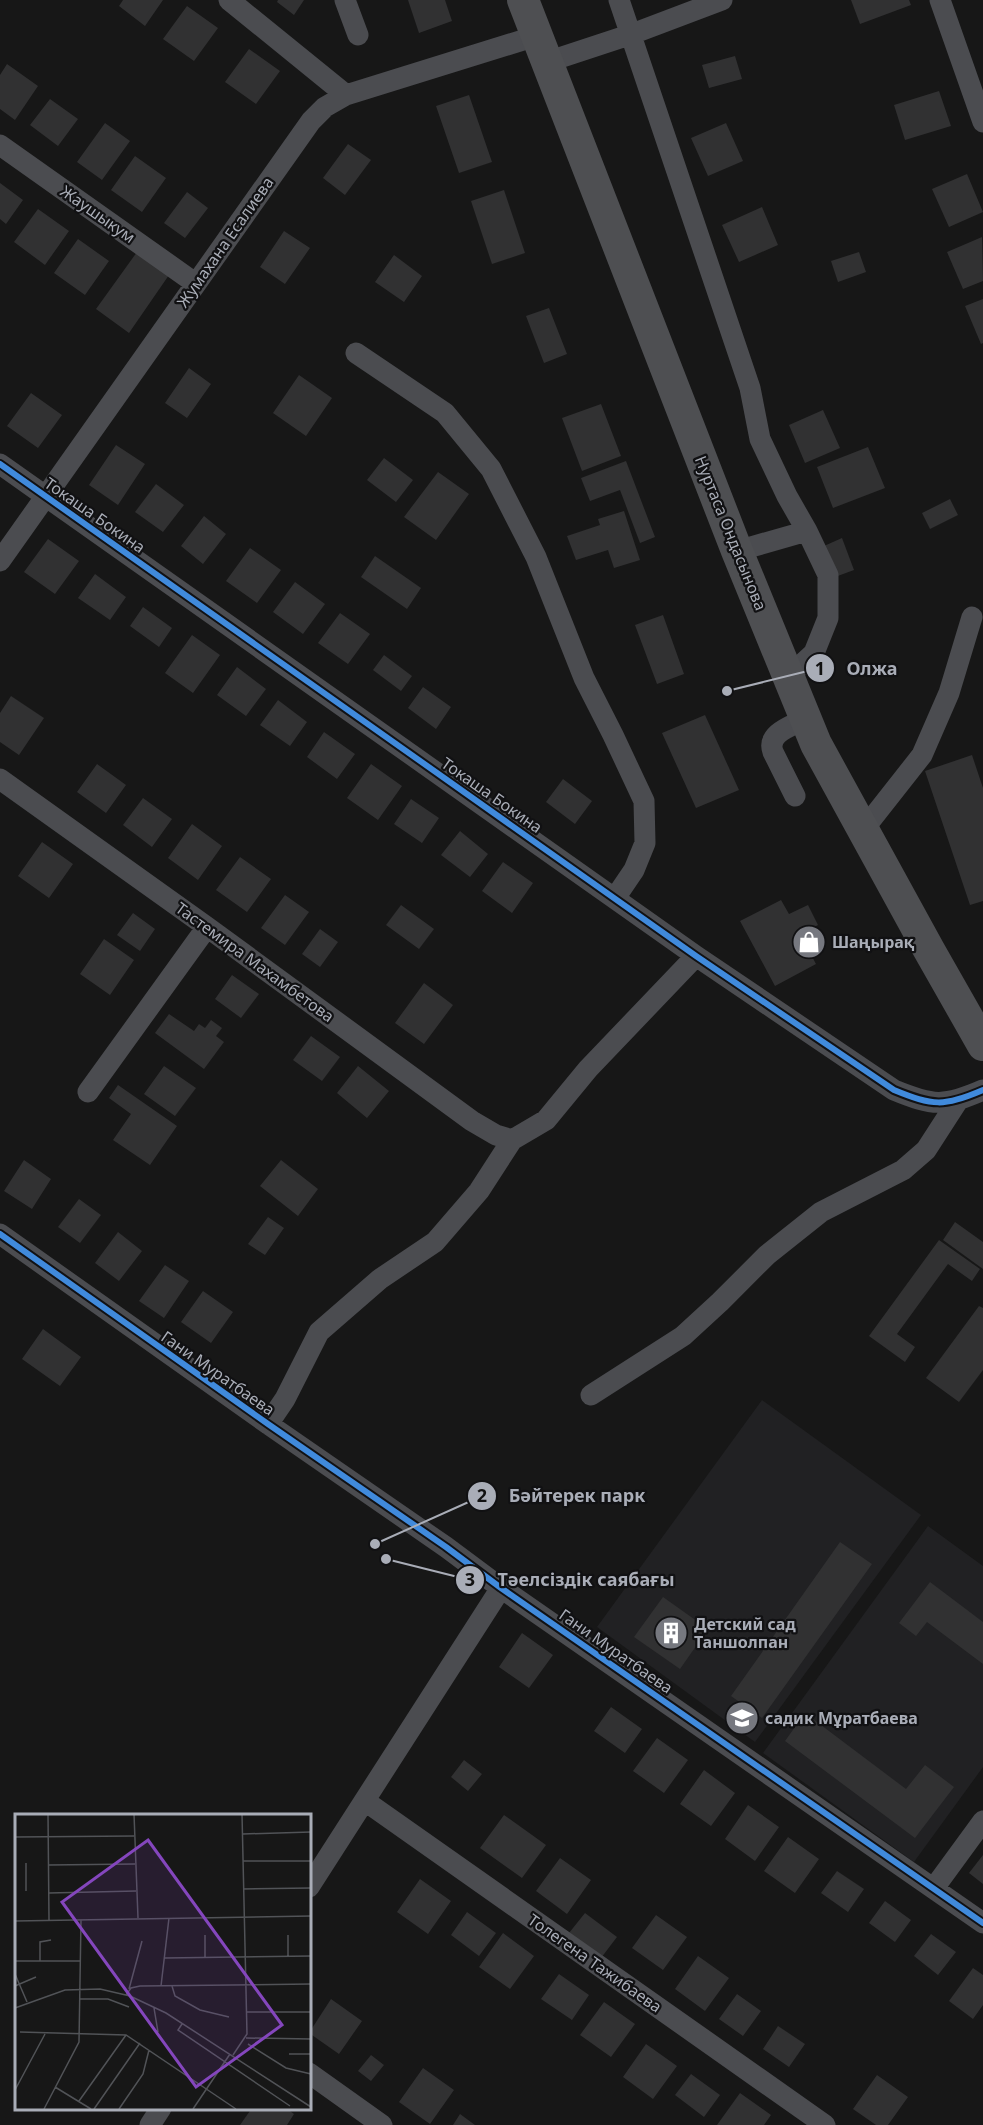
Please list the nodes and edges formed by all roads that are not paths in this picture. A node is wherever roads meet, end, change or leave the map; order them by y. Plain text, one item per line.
1 (229, 0) edge
2 (345, 0) edge
3 (523, 0) edge
4 (619, 0) edge
5 (722, 0) edge
6 (940, 0) edge
7 (358, 34) dead end
8 (632, 34) junction
9 (541, 49) junction
10 (346, 95) junction
11 (983, 122) edge
12 (0, 145) edge
13 (195, 283) junction
14 (356, 353) dead end
15 (0, 464) edge
16 (46, 497) junction
17 (807, 531) junction
18 (737, 551) junction
19 (0, 561) edge
20 (972, 617) dead end
21 (788, 677) junction
22 (805, 719) junction
23 (0, 779) edge
24 (795, 796) dead end
25 (863, 830) junction
26 (615, 898) junction
27 (207, 927) junction
28 (696, 956) junction
29 (983, 1045) edge
30 (983, 1090) edge
31 (88, 1092) dead end
32 (957, 1102) junction
33 (512, 1140) junction
34 (0, 1234) edge
35 (591, 1395) dead end
36 (268, 1424) junction
37 (501, 1588) junction
38 (365, 1801) junction
39 (983, 1821) edge
40 (310, 1885) edge
41 (934, 1888) junction
42 (983, 1923) edge
43 (310, 2074) edge
44 (160, 2110) edge
45 (150, 2125) edge
46 (382, 2125) edge
47 (825, 2125) edge

1 - 10 street
2 - 7 street
3 - 9 main road, Нуртаса Ондасынова
4 - 8 street
5 - 8 street, Жумахана Есалиева
6 - 11 street
8 - 9 street, Жумахана Есалиева
8 - 17 street
9 - 10 street, Жумахана Есалиева
9 - 18 main road, Нуртаса Ондасынова
10 - 13 street, Жумахана Есалиева
12 - 13 street, Жаушыкум
13 - 16 street, Жумахана Есалиева
14 - 26 street
15 - 16 street, Токаша Бокина
16 - 19 street, Жумахана Есалиева
16 - 26 street, Токаша Бокина
17 - 18 street
17 - 21 street
18 - 21 main road, Нуртаса Ондасынова
20 - 25 street
21 - 22 main road, Нуртаса Ондасынова
22 - 24 street
22 - 25 main road, Нуртаса Ондасынова
23 - 27 street, Тастемира Махамбетова
25 - 29 main road, Нуртаса Ондасынова
26 - 28 street, Токаша Бокина
27 - 31 street
27 - 33 street, Тастемира Махамбетова
28 - 32 street, Токаша Бокина
28 - 33 street
30 - 32 street, Токаша Бокина
32 - 35 street
33 - 36 street
34 - 36 street, Гани Муратбаева
36 - 37 street, Гани Муратбаева
37 - 38 street
37 - 41 street, Гани Муратбаева
38 - 40 street
38 - 47 street, Толегена Тажибаева
39 - 41 street
41 - 42 street, Гани Муратбаева
43 - 46 street
44 - 45 street

